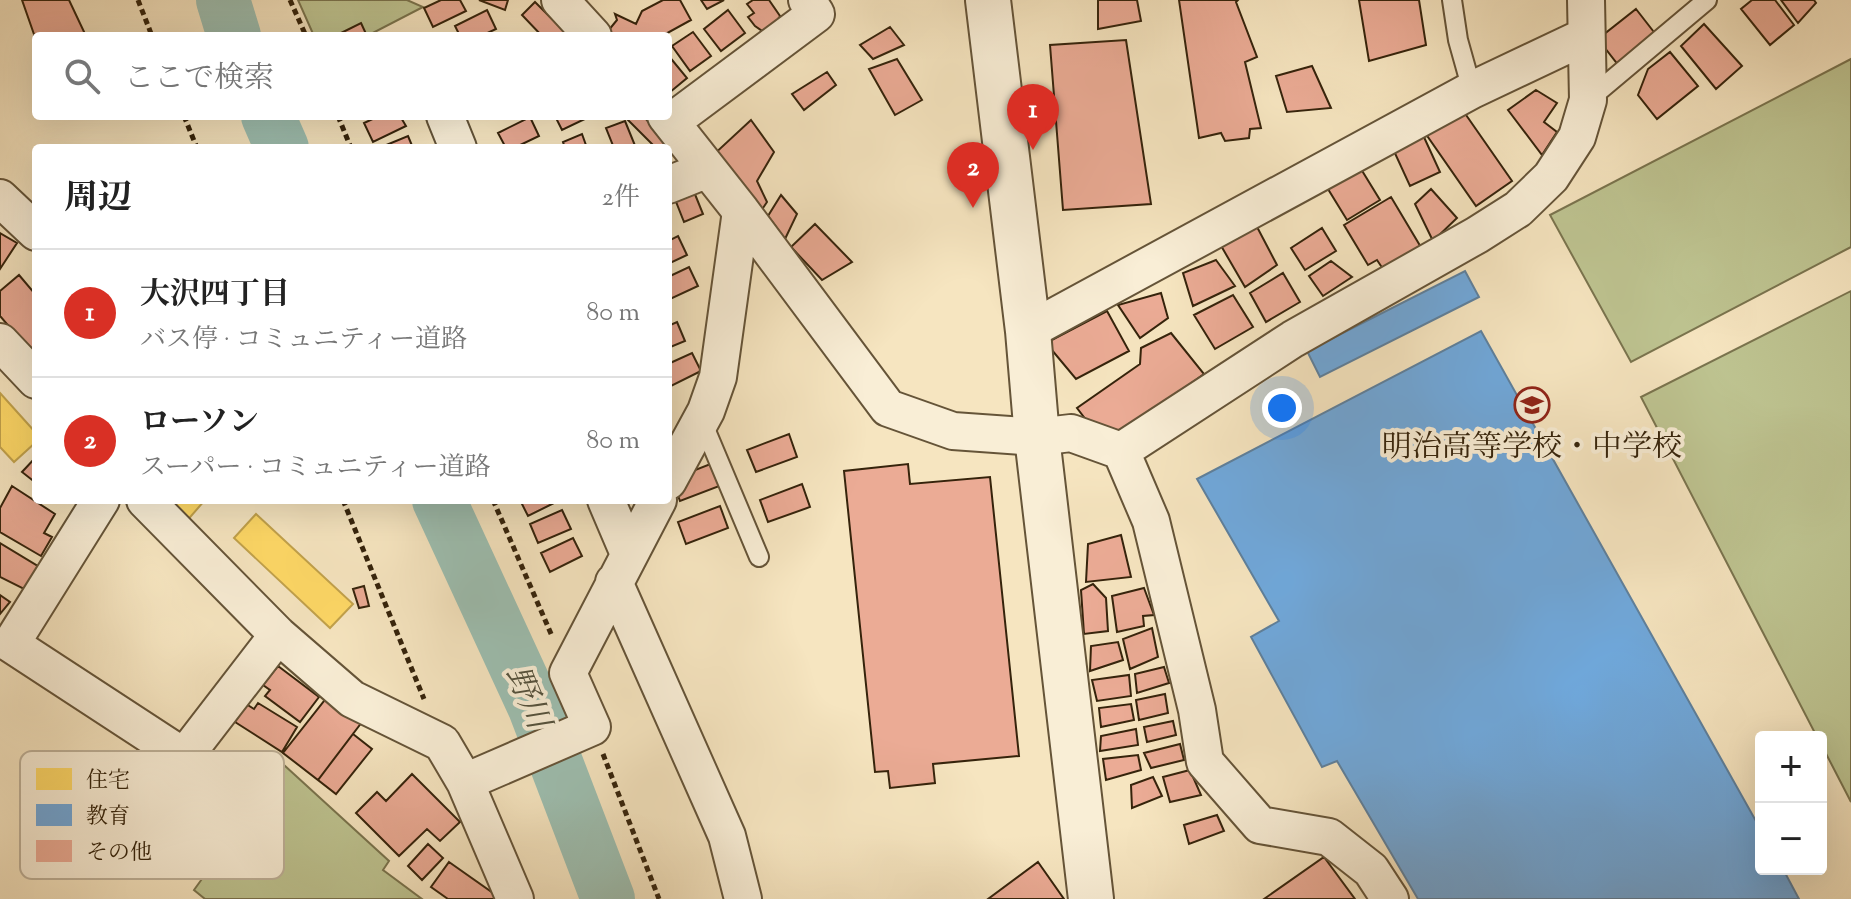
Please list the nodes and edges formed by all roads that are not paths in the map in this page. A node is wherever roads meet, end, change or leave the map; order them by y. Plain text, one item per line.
1 (560, 0) edge
2 (807, 0) edge
3 (988, 0) edge
4 (1452, 0) edge
5 (1586, 0) edge
6 (1707, 0) edge
7 (589, 32) edge
8 (1586, 36) junction
9 (1472, 90) junction
10 (1588, 100) junction
11 (672, 116) edge
12 (447, 120) edge
13 (669, 120) edge
14 (456, 144) edge
15 (708, 169) junction
16 (672, 183) edge
17 (0, 198) edge
18 (741, 211) junction
19 (32, 228) edge
20 (1028, 331) junction
21 (0, 342) edge
22 (32, 376) edge
23 (701, 419) junction
24 (1037, 437) junction
25 (1121, 451) junction
26 (672, 473) edge
27 (98, 504) edge
28 (149, 504) edge
29 (607, 504) edge
30 (656, 504) edge
31 (759, 557) dead end
32 (622, 568) junction
33 (278, 635) junction
34 (175, 751) edge
35 (189, 751) edge
36 (468, 780) junction
37 (515, 899) edge
38 (743, 899) edge
39 (1091, 899) edge
40 (1390, 899) edge

1 - 7 street
2 - 11 street
3 - 20 street
4 - 9 lane
5 - 8 street
6 - 10 lane
8 - 9 street
8 - 10 street
9 - 20 street
10 - 25 street
12 - 14 street
13 - 15 street
15 - 16 street
15 - 18 street
17 - 19 street
18 - 23 street
18 - 24 street
20 - 24 street
21 - 22 street
23 - 26 street
23 - 31 lane
24 - 25 street
24 - 39 street
25 - 40 street
27 - 34 street
28 - 33 street
29 - 32 street
30 - 32 street
32 - 36 street
32 - 38 street
33 - 35 street
33 - 36 street
36 - 37 street

